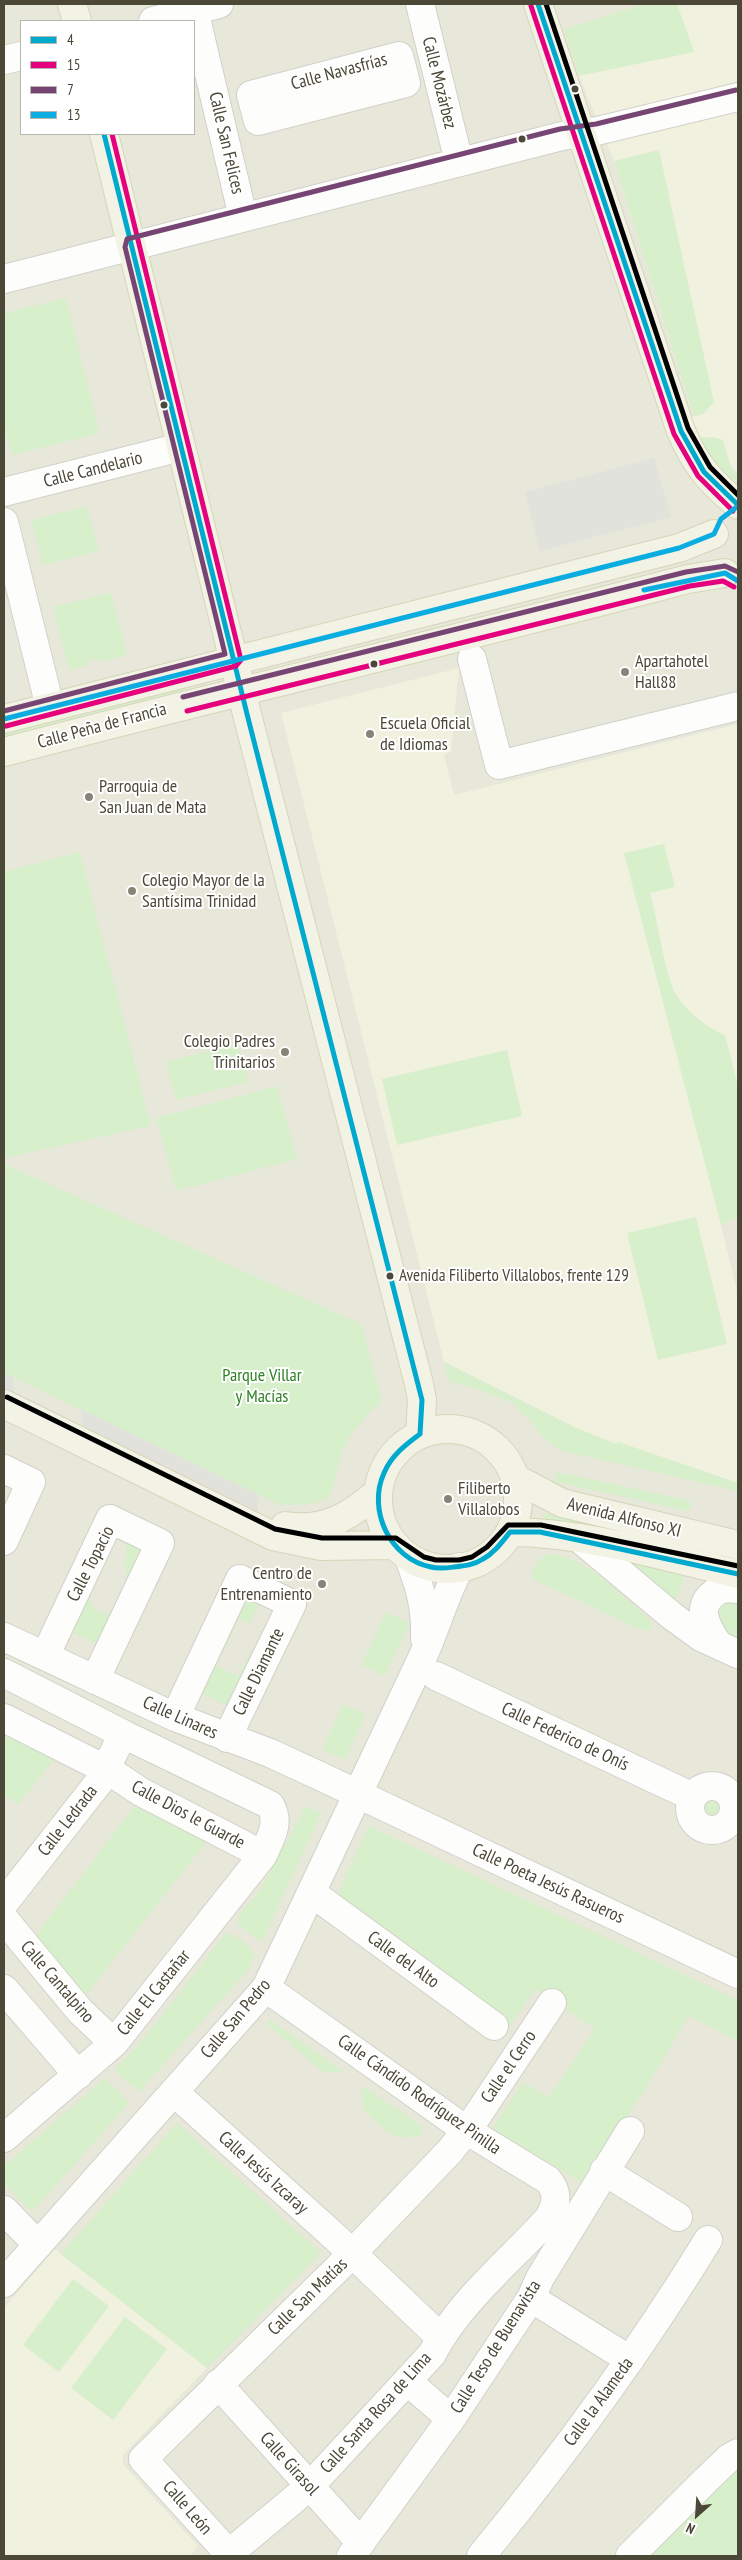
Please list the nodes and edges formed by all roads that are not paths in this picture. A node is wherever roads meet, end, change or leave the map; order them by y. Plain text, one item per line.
1 (72, 4) edge
2 (420, 4) edge
3 (538, 4) edge
4 (207, 7) edge
5 (76, 20) edge
6 (157, 20) edge
7 (20, 56) edge
8 (4, 60) edge
9 (738, 97) edge
10 (254, 108) joint
11 (583, 134) junction
12 (104, 135) edge
13 (459, 162) junction
14 (243, 217) junction
15 (132, 245) junction
16 (4, 279) edge
17 (182, 447) junction
18 (4, 492) edge
19 (738, 505) edge
20 (4, 522) edge
21 (714, 534) junction
22 (732, 577) edge
23 (472, 658) dead end
24 (234, 660) junction
25 (241, 691) junction
26 (738, 706) edge
27 (50, 708) junction
28 (4, 719) edge
29 (4, 752) edge
30 (4, 1404) edge
31 (420, 1434) junction
32 (4, 1469) edge
33 (515, 1478) junction
34 (378, 1492) junction
35 (239, 1519) junction
36 (510, 1532) junction
37 (578, 1538) junction
38 (4, 1541) edge
39 (738, 1545) edge
40 (402, 1551) junction
41 (460, 1567) junction
42 (738, 1574) edge
43 (738, 1589) edge
44 (4, 1637) edge
45 (728, 1649) edge
46 (45, 1656) junction
47 (430, 1665) junction
48 (4, 1672) edge
49 (95, 1680) junction
50 (175, 1716) junction
51 (4, 1718) edge
52 (123, 1734) junction
53 (227, 1738) junction
54 (358, 1795) junction
55 (736, 1816) edge
56 (263, 1855) junction
57 (312, 1893) junction
58 (4, 1903) edge
59 (4, 1918) edge
60 (738, 1974) edge
61 (266, 1988) junction
62 (4, 1989) edge
63 (552, 2003) dead end
64 (494, 2026) dead end
65 (114, 2043) junction
66 (78, 2075) junction
67 (174, 2092) junction
68 (466, 2130) junction
69 (630, 2130) dead end
70 (4, 2138) edge
71 (604, 2171) junction
72 (4, 2210) edge
73 (554, 2210) joint
74 (678, 2218) dead end
75 (708, 2240) dead end
76 (38, 2244) junction
77 (352, 2253) junction
78 (513, 2256) junction
79 (4, 2282) edge
80 (535, 2288) junction
81 (440, 2337) junction
82 (630, 2360) junction
83 (407, 2381) junction
84 (218, 2384) junction
85 (451, 2419) junction
86 (738, 2453) edge
87 (143, 2458) joint
88 (310, 2486) junction
89 (356, 2550) edge
90 (229, 2556) edge
91 (481, 2556) edge
92 (630, 2556) edge

1 - 5 main road
2 - 13 street, Calle Mozárbez
3 - 11 main road
4 - 6 street
4 - 14 street, Calle San Felices
7 - 8 street
9 - 11 street
10 - 10 street, Calle Navasfrías
11 - 13 street
11 - 19 main road
12 - 15 main road
13 - 14 street
14 - 15 street
15 - 16 street
15 - 17 main road
17 - 18 street, Calle Candelario
17 - 24 main road
19 - 21 main road
20 - 27 street
21 - 22 main road
21 - 24 main road, Calle Peña de Francia
22 - 25 main road, Calle Peña de Francia
23 - 26 street
24 - 25 main road
24 - 27 main road, Calle Peña de Francia
25 - 29 main road, Calle Peña de Francia
25 - 31 main road
27 - 28 main road, Calle Peña de Francia
30 - 35 main road
31 - 33 main road
31 - 34 main road
32 - 38 street
33 - 36 main road
33 - 39 main road, Avenida Alfonso XI
34 - 35 main road
34 - 40 main road
35 - 40 main road
36 - 37 main road, Avenida Alfonso XI
36 - 41 main road
37 - 42 main road, Avenida Alfonso XI
37 - 45 street
40 - 41 main road
40 - 47 street, Calle San Pedro
41 - 47 street, Calle San Pedro
43 - 45 street
44 - 46 street, Calle Linares
46 - 49 street, Calle Linares
46 - 49 street, Calle Topacio
47 - 54 street, Calle San Pedro
47 - 55 street, Calle Federico de Onís
48 - 52 street
49 - 50 street, Calle Linares
50 - 53 street, Calle Linares
50 - 53 street, Calle Diamante
51 - 56 street, Calle Dios le Guarde
52 - 56 street, Calle El Castañar
52 - 58 street, Calle Ledrada
53 - 54 street, Calle Linares
54 - 57 street, Calle San Pedro
54 - 60 street, Calle Poeta Jesús Rasueros
56 - 65 street, Calle El Castañar
57 - 61 street, Calle San Pedro
57 - 64 street, Calle del Alto
59 - 65 street, Calle Cantalpino
61 - 67 street, Calle San Pedro
61 - 68 street, Calle Cándido Rodríguez Pinilla
62 - 66 street
63 - 68 street, Calle el Cerro
65 - 66 street, Calle El Castañar
66 - 70 street, Calle El Castañar
67 - 76 street, Calle San Pedro
67 - 77 street, Calle Jesús Izcaray
68 - 73 street, Calle Cándido Rodríguez Pinilla
68 - 77 street, Calle San Matías
69 - 71 street, Calle Teso de Buenavista
71 - 74 street
71 - 80 street, Calle Teso de Buenavista
72 - 76 street
73 - 78 street, Calle Santa Rosa de Lima
75 - 82 street, Calle la Alameda
76 - 79 street, Calle San Pedro
77 - 81 street, Calle Jesús Izcaray
77 - 84 street, Calle San Matías
78 - 80 street
78 - 81 street, Calle Santa Rosa de Lima
80 - 82 street
80 - 85 street, Calle Teso de Buenavista
81 - 83 street, Calle Santa Rosa de Lima
82 - 91 street, Calle la Alameda
83 - 85 street
83 - 88 street, Calle Santa Rosa de Lima
84 - 87 street, Calle San Matías
84 - 88 street, Calle Girasol
85 - 89 street, Calle Teso de Buenavista
86 - 92 street
87 - 90 street, Calle León
88 - 89 street, Calle Girasol
88 - 90 street, Calle Santa Rosa de Lima

